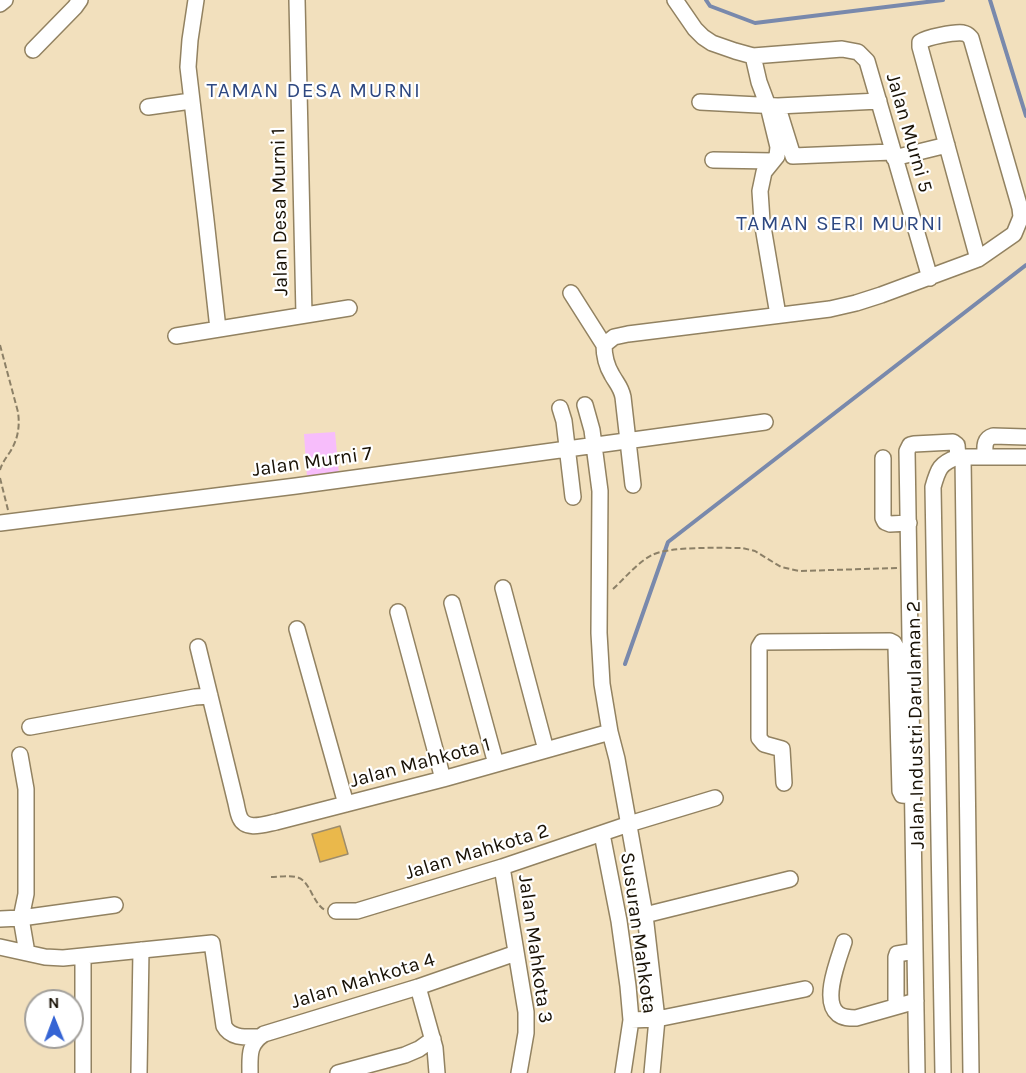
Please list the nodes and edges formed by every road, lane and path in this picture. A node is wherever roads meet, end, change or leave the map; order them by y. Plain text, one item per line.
1 (5, 0) edge
2 (80, 0) edge
3 (196, 0) edge
4 (297, 0) edge
5 (675, 0) edge
6 (0, 4) edge
7 (33, 50) dead end
8 (753, 56) junction
9 (191, 101) junction
10 (879, 101) junction
11 (700, 102) dead end
12 (773, 106) junction
13 (148, 107) dead end
14 (947, 145) junction
15 (893, 155) junction
16 (713, 160) dead end
17 (773, 161) junction
18 (978, 259) junction
19 (930, 278) junction
20 (571, 293) dead end
21 (349, 308) dead end
22 (304, 315) junction
23 (778, 315) junction
24 (218, 329) junction
25 (176, 336) dead end
26 (0, 345) edge
27 (604, 345) junction
28 (585, 405) dead end
29 (560, 408) dead end
30 (765, 423) dead end
31 (1026, 437) edge
32 (628, 441) junction
33 (595, 445) junction
34 (568, 449) junction
35 (961, 457) junction
36 (985, 457) junction
37 (1026, 457) edge
38 (883, 458) dead end
39 (0, 470) edge
40 (0, 478) edge
41 (633, 484) dead end
42 (573, 498) dead end
43 (5, 522) edge
44 (909, 523) junction
45 (934, 567) junction
46 (909, 568) junction
47 (503, 588) dead end
48 (599, 601) junction
49 (452, 603) dead end
50 (398, 612) dead end
51 (297, 629) dead end
52 (198, 647) dead end
53 (210, 696) junction
54 (30, 727) dead end
55 (610, 732) junction
56 (546, 750) junction
57 (20, 755) dead end
58 (496, 764) junction
59 (443, 779) junction
60 (784, 783) dead end
61 (913, 796) junction
62 (715, 798) dead end
63 (346, 804) junction
64 (629, 824) junction
65 (602, 834) junction
66 (502, 867) junction
67 (271, 878) dead end
68 (790, 879) dead end
69 (115, 905) dead end
70 (336, 911) joint
71 (645, 915) junction
72 (21, 918) junction
73 (0, 919) edge
74 (844, 942) dead end
75 (0, 947) edge
76 (141, 950) junction
77 (915, 951) junction
78 (27, 953) junction
79 (516, 953) junction
80 (83, 956) junction
81 (418, 987) junction
82 (805, 989) dead end
83 (916, 1001) junction
84 (896, 1006) junction
85 (657, 1018) junction
86 (631, 1020) junction
87 (260, 1037) junction
88 (433, 1039) junction
89 (83, 1073) edge
90 (139, 1073) edge
91 (250, 1073) edge
92 (338, 1073) edge
93 (437, 1073) edge
94 (519, 1073) edge
95 (623, 1073) edge
96 (652, 1073) edge
97 (917, 1073) edge
98 (943, 1073) edge
99 (971, 1073) edge

1 - 6 street
2 - 7 street
3 - 9 street
4 - 22 street, Jalan Desa Murni 1
5 - 8 street
8 - 10 street, Jalan Murni 5
8 - 12 street
9 - 13 street
9 - 24 street
10 - 12 street
10 - 15 street, Jalan Murni 5
11 - 12 street
12 - 15 street
12 - 17 street
14 - 15 street
14 - 18 street
14 - 18 street
15 - 19 street, Jalan Murni 5
16 - 17 street
17 - 23 street
18 - 19 street
19 - 23 street
20 - 27 street
21 - 22 street
22 - 24 street
23 - 27 street
24 - 25 street
26 - 39 path
27 - 32 street
28 - 33 street
29 - 34 street
30 - 32 street, Jalan Murni 7
31 - 36 street
32 - 33 street, Jalan Murni 7
32 - 41 street
33 - 34 street, Jalan Murni 7
33 - 48 street
34 - 42 street
34 - 43 street, Jalan Murni 7
35 - 36 street
35 - 44 street
35 - 45 street, Jalan Industri Darulaman 2
35 - 99 street
36 - 37 street
38 - 44 street
40 - 43 path
44 - 46 street
45 - 46 street
45 - 98 street, Jalan Industri Darulaman 2
46 - 48 path
46 - 61 street
47 - 56 street
48 - 55 street
49 - 58 street
50 - 59 street
51 - 63 street
52 - 53 street
53 - 54 street
53 - 63 street, Jalan Mahkota 1
55 - 56 street, Jalan Mahkota 1
55 - 64 street
56 - 58 street, Jalan Mahkota 1
57 - 72 street
58 - 59 street, Jalan Mahkota 1
59 - 63 street, Jalan Mahkota 1
60 - 61 street
61 - 77 street
62 - 64 street, Jalan Mahkota 2
64 - 65 street, Jalan Mahkota 2
64 - 71 street
65 - 66 street, Jalan Mahkota 2
65 - 86 street, Susuran Mahkota
66 - 70 street, Jalan Mahkota 2
66 - 79 street, Jalan Mahkota 3
67 - 70 path
68 - 71 street
69 - 72 street
71 - 85 street
72 - 73 street
72 - 78 street
74 - 84 street
75 - 78 street
76 - 80 street
76 - 87 street
76 - 90 street
77 - 83 street
77 - 84 street
78 - 80 street
79 - 81 street, Jalan Mahkota 4
79 - 94 street, Jalan Mahkota 3
80 - 89 street
81 - 87 street, Jalan Mahkota 4
81 - 88 street
82 - 85 street
83 - 84 street
83 - 97 street
85 - 86 street
85 - 96 street
86 - 95 street, Susuran Mahkota
87 - 91 street
88 - 92 street
88 - 93 street

